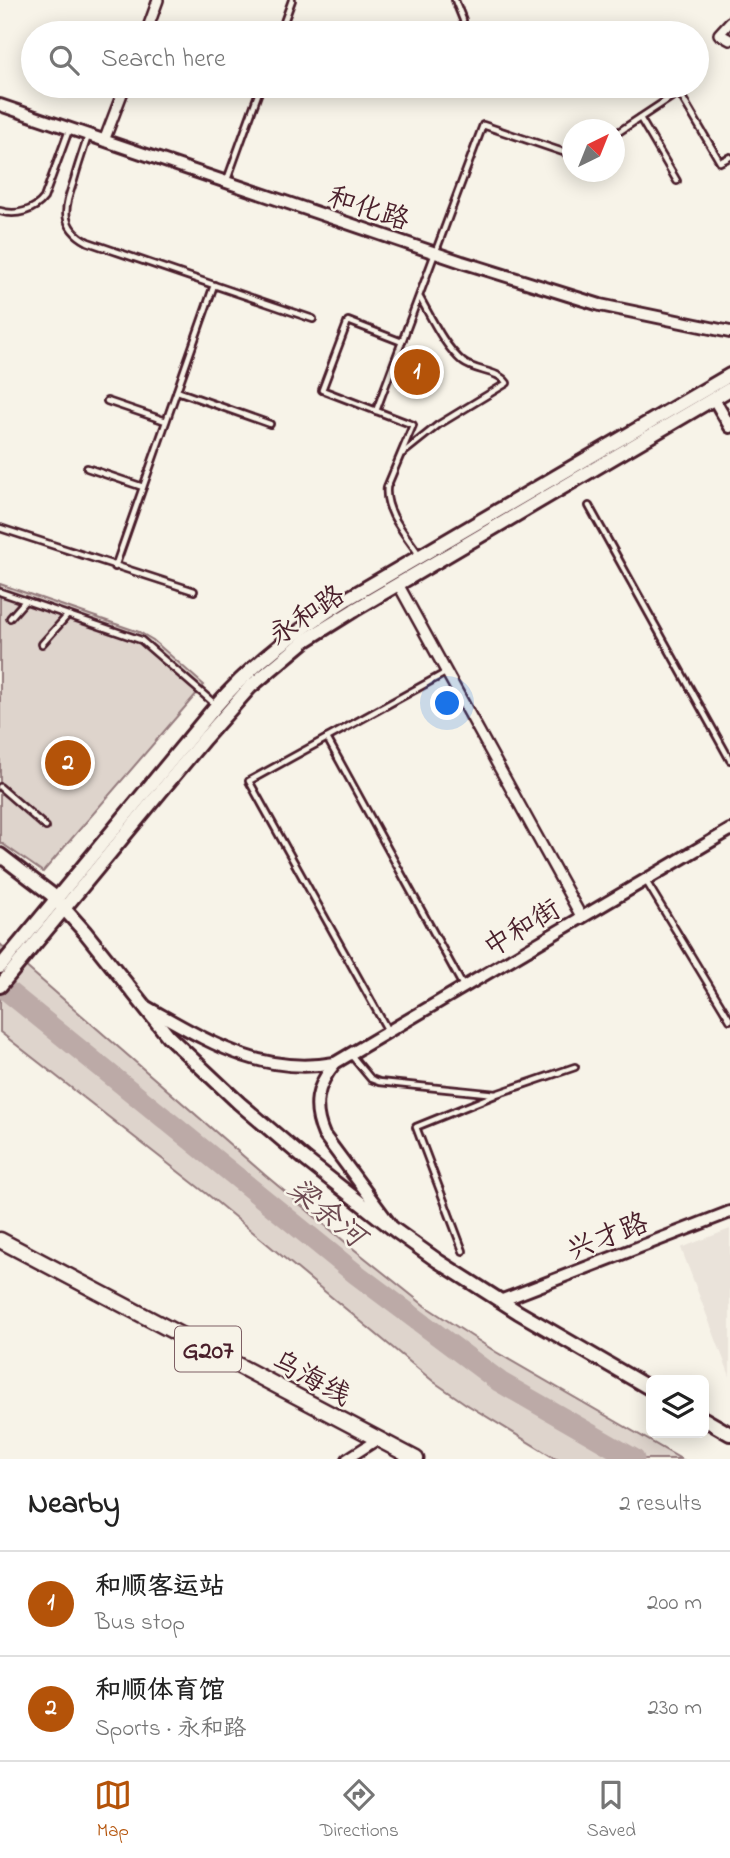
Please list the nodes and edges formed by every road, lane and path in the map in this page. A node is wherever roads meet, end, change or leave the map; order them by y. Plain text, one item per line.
1 (158, 0) edge
2 (292, 0) edge
3 (455, 0) edge
4 (463, 20) dead end
5 (150, 21) edge
6 (284, 21) edge
7 (730, 22) edge
8 (730, 40) edge
9 (120, 98) edge
10 (257, 98) edge
11 (670, 98) edge
12 (683, 98) edge
13 (0, 105) edge
14 (640, 118) junction
15 (625, 128) edge
16 (69, 129) junction
17 (88, 136) junction
18 (104, 141) junction
19 (562, 152) edge
20 (730, 157) edge
21 (677, 181) dead end
22 (226, 183) junction
23 (0, 211) edge
24 (436, 253) junction
25 (214, 285) junction
26 (419, 297) junction
27 (313, 319) dead end
28 (730, 332) edge
29 (402, 342) junction
30 (730, 375) edge
31 (730, 389) edge
32 (177, 391) junction
33 (714, 399) junction
34 (107, 401) dead end
35 (376, 411) junction
36 (166, 421) junction
37 (270, 424) dead end
38 (730, 427) edge
39 (400, 455) junction
40 (87, 468) dead end
41 (143, 487) junction
42 (589, 506) dead end
43 (0, 528) edge
44 (421, 556) junction
45 (115, 567) junction
46 (398, 584) junction
47 (0, 592) edge
48 (194, 592) dead end
49 (25, 601) junction
50 (67, 615) junction
51 (10, 618) dead end
52 (42, 644) dead end
53 (447, 672) junction
54 (216, 706) junction
55 (327, 738) junction
56 (730, 760) edge
57 (0, 787) edge
58 (46, 827) dead end
59 (730, 830) edge
60 (0, 855) edge
61 (646, 880) junction
62 (60, 904) junction
63 (582, 918) junction
64 (45, 923) junction
65 (0, 967) edge
66 (0, 986) edge
67 (464, 987) junction
68 (142, 1004) junction
69 (730, 1020) edge
70 (388, 1032) junction
71 (350, 1054) junction
72 (335, 1063) junction
73 (575, 1067) dead end
74 (496, 1094) junction
75 (730, 1212) edge
76 (396, 1231) junction
77 (0, 1240) edge
78 (463, 1251) dead end
79 (500, 1301) junction
80 (646, 1385) edge
81 (709, 1422) edge
82 (730, 1434) edge
83 (378, 1439) junction
84 (347, 1459) edge
85 (416, 1459) edge

1 - 5 street
2 - 6 lane
3 - 4 lane
7 - 8 street
9 - 18 street
10 - 22 lane
11 - 14 lane
12 - 20 lane
13 - 16 street, 和化路
14 - 15 lane
14 - 21 lane
16 - 17 street, 和化路
16 - 23 lane
17 - 18 street, 和化路
17 - 25 lane
18 - 22 street, 和化路
19 - 24 lane
22 - 24 street, 和化路
24 - 26 lane
24 - 28 street, 和化路
25 - 27 lane
25 - 32 lane
26 - 29 lane
26 - 39 lane
29 - 35 lane
29 - 35 lane
30 - 44 main road, 永和路
31 - 33 main road, 永和路
32 - 36 lane
32 - 37 lane
33 - 38 street
33 - 46 main road, 永和路
34 - 36 lane
35 - 39 lane
36 - 41 lane
39 - 44 lane
40 - 41 lane
41 - 45 lane
42 - 56 lane
43 - 45 lane
44 - 54 main road, 永和路
45 - 48 lane
46 - 53 street
46 - 62 main road, 永和路
47 - 49 lane
49 - 50 lane
49 - 51 lane
50 - 52 lane
50 - 54 lane
53 - 55 lane
53 - 63 street
54 - 62 main road, 永和路
55 - 67 lane
55 - 70 lane
57 - 58 lane
59 - 61 street, 中和街
60 - 62 main road
61 - 63 street, 中和街
61 - 69 lane
62 - 64 main road, 永和路
62 - 68 main road
63 - 67 street, 中和街
64 - 65 main road, 永和路
64 - 66 main road, 永和路
67 - 70 street, 中和街
68 - 72 street
68 - 76 main road
70 - 71 street, 中和街
71 - 72 street, 中和街
71 - 74 lane
72 - 76 street
73 - 74 lane
74 - 78 lane
75 - 79 street, 兴才路
76 - 79 main road
77 - 83 highway, 乌海线 / G207
79 - 80 main road
81 - 82 main road
83 - 84 street
83 - 85 highway, 乌海线 / G207

